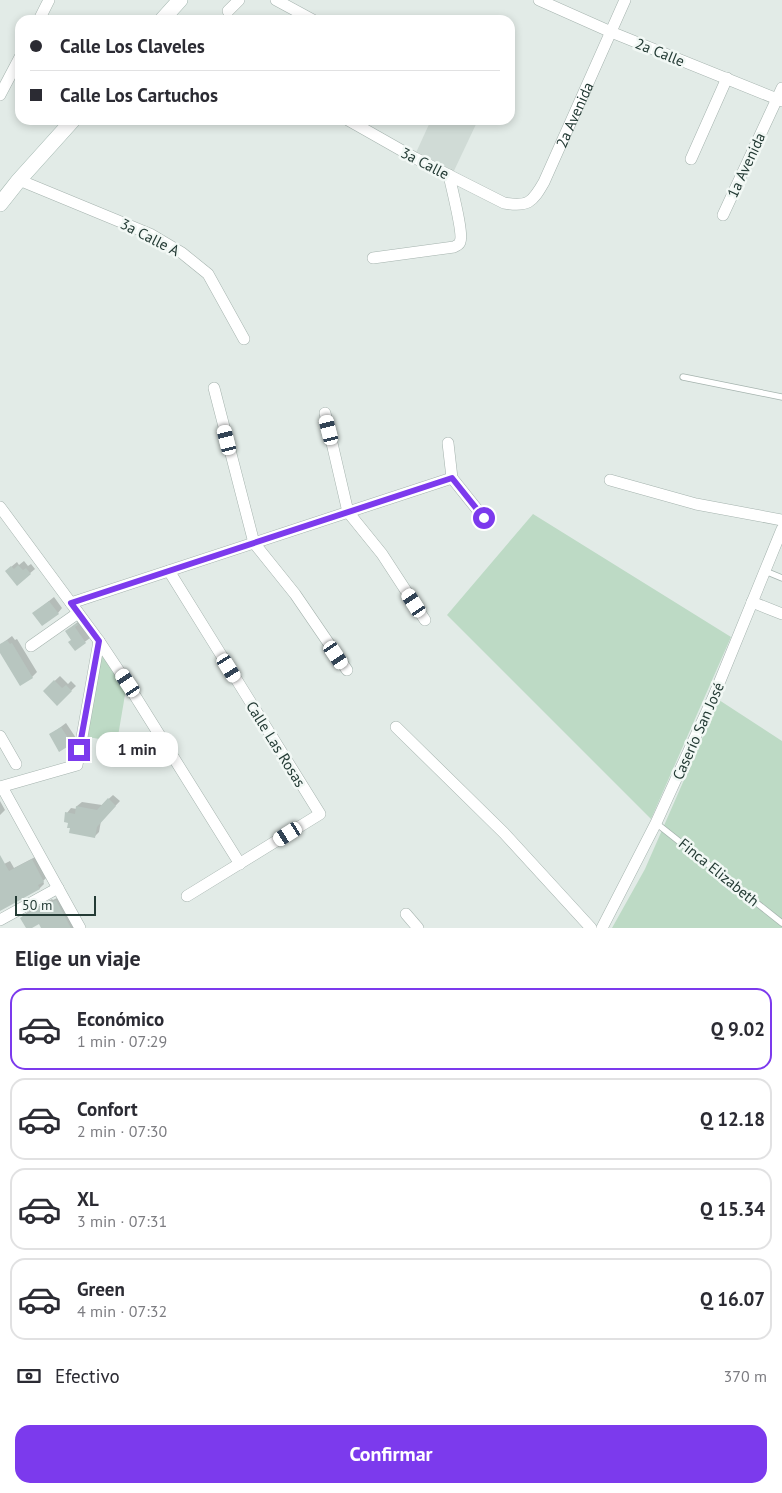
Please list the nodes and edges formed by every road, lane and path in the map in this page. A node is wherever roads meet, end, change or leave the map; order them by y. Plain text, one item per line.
1 (49, 0) edge
2 (180, 0) edge
3 (239, 0) edge
4 (276, 0) edge
5 (539, 0) edge
6 (625, 0) edge
7 (228, 11) dead end
8 (42, 15) edge
9 (166, 15) edge
10 (304, 15) edge
11 (611, 32) junction
12 (15, 66) edge
13 (727, 78) junction
14 (0, 95) edge
15 (780, 96) edge
16 (68, 125) edge
17 (357, 125) edge
18 (690, 159) dead end
19 (449, 174) junction
20 (19, 180) junction
21 (504, 203) joint
22 (0, 204) edge
23 (723, 215) dead end
24 (373, 258) dead end
25 (244, 339) dead end
26 (683, 377) dead end
27 (214, 388) dead end
28 (782, 397) edge
29 (325, 413) dead end
30 (448, 443) dead end
31 (452, 478) junction
32 (610, 480) dead end
33 (0, 507) edge
34 (348, 512) junction
35 (484, 518) dead end
36 (782, 520) edge
37 (782, 529) edge
38 (254, 543) junction
39 (169, 571) junction
40 (765, 571) junction
41 (782, 578) edge
42 (752, 602) junction
43 (71, 603) junction
44 (78, 613) junction
45 (782, 614) edge
46 (425, 620) dead end
47 (99, 641) junction
48 (31, 646) dead end
49 (347, 670) dead end
50 (396, 727) dead end
51 (0, 736) edge
52 (16, 764) dead end
53 (1, 787) edge
54 (656, 822) junction
55 (240, 864) junction
56 (58, 888) junction
57 (187, 896) dead end
58 (406, 914) dead end
59 (0, 920) edge
60 (782, 923) edge
61 (80, 928) edge
62 (418, 928) edge
63 (591, 928) edge
64 (602, 928) edge

1 - 8 street
2 - 9 street
3 - 7 street
4 - 10 street
5 - 11 street, 2a Calle
6 - 11 street, 2a Avenida
11 - 13 street, 2a Calle
11 - 21 street, 2a Avenida
12 - 14 street
13 - 15 street, 2a Calle
13 - 18 street
15 - 23 street, 1a Avenida
16 - 20 street
17 - 19 street, 3a Calle
19 - 21 street, 3a Calle
19 - 24 street
20 - 22 street
20 - 25 street, 3a Calle A
26 - 28 lane
27 - 38 street
29 - 34 street
30 - 31 street
31 - 34 street
31 - 35 street
32 - 36 street
33 - 43 street
34 - 38 street
34 - 46 street
37 - 40 street, Caserío San José
38 - 39 street
38 - 49 street
39 - 43 street
39 - 55 street, Calle Las Rosas
40 - 41 lane
40 - 42 street, Caserío San José
42 - 45 street
42 - 54 street, Caserío San José
43 - 44 street
44 - 47 street
44 - 48 street
47 - 53 street
47 - 55 street
50 - 63 street
51 - 52 street
53 - 56 street
54 - 60 lane, Finca Elizabeth
54 - 64 street, Caserío San José
55 - 57 street
56 - 59 street
56 - 61 street
58 - 62 street

